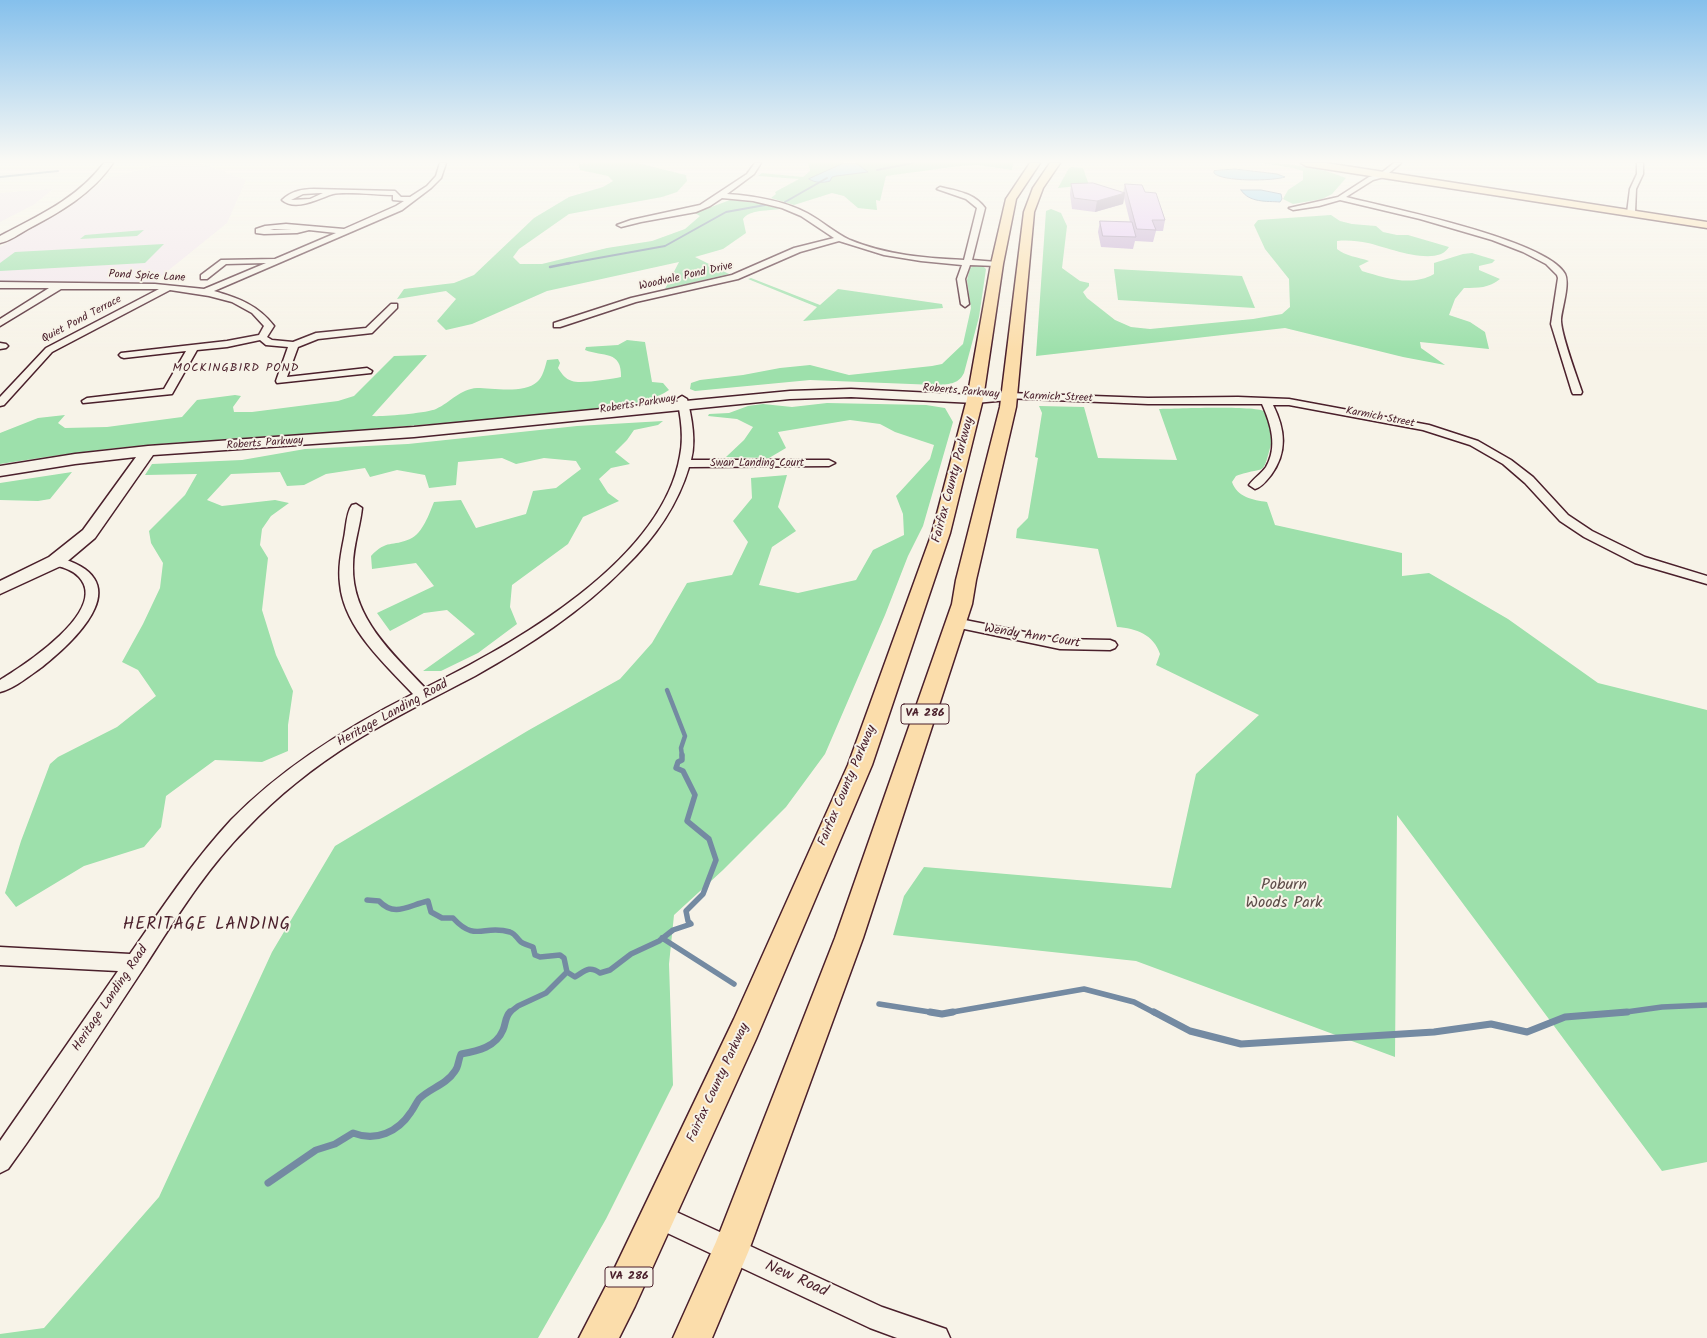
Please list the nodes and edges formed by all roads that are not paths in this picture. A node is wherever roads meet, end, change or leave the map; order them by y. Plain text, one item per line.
1 (11, 225) edge
2 (26, 225) edge
3 (359, 225) edge
4 (822, 225) edge
5 (978, 225) edge
6 (1005, 225) edge
7 (1027, 225) edge
8 (1444, 225) edge
9 (307, 228) junction
10 (346, 231) junction
11 (0, 232) edge
12 (841, 238) junction
13 (0, 240) edge
14 (277, 261) junction
15 (968, 262) junction
16 (997, 264) junction
17 (204, 278) dead end
18 (0, 286) edge
19 (59, 286) junction
20 (169, 287) junction
21 (205, 292) junction
22 (965, 304) dead end
23 (394, 306) dead end
24 (1, 322) edge
25 (557, 325) dead end
26 (262, 337) junction
27 (294, 344) junction
28 (193, 348) junction
29 (124, 355) dead end
30 (367, 372) dead end
31 (1577, 392) dead end
32 (976, 396) junction
33 (1009, 396) junction
34 (87, 401) dead end
35 (1266, 401) junction
36 (683, 402) junction
37 (0, 403) edge
38 (148, 451) junction
39 (829, 463) dead end
40 (684, 464) junction
41 (0, 471) edge
42 (1255, 485) dead end
43 (356, 508) dead end
44 (56, 560) junction
45 (1707, 580) edge
46 (0, 588) edge
47 (955, 623) junction
48 (1110, 645) dead end
49 (0, 687) edge
50 (423, 695) junction
51 (0, 956) edge
52 (135, 963) junction
53 (0, 1161) edge
54 (657, 1215) junction
55 (731, 1250) junction
56 (598, 1338) edge
57 (692, 1338) edge
58 (937, 1338) edge

1 - 11 main road
2 - 13 main road
3 - 10 street
4 - 12 street
5 - 15 street
6 - 16 main road, Fairfax County Parkway / VA 286
7 - 33 main road, VA 286
8 - 31 street
9 - 9 street
9 - 10 street
10 - 14 street
12 - 15 street
12 - 25 street, Woodvale Pond Drive
14 - 17 street
14 - 21 street
15 - 16 street
15 - 22 street
16 - 32 main road, Fairfax County Parkway / VA 286
18 - 19 street, Pond Spice Lane
19 - 20 street, Pond Spice Lane
19 - 24 street
20 - 21 street, Pond Spice Lane
20 - 37 street, Quiet Pond Terrace
21 - 26 street, Pond Spice Lane
23 - 27 street
26 - 27 street
26 - 28 street
27 - 30 street
28 - 29 street
28 - 34 street
32 - 33 main road, Roberts Parkway
32 - 36 main road, Roberts Parkway
32 - 54 main road, Fairfax County Parkway / VA 286
33 - 35 street, Karmich Street
33 - 47 main road, VA 286
35 - 42 street
35 - 45 street, Karmich Street
36 - 38 main road, Roberts Parkway
36 - 40 street, Heritage Landing Road
38 - 41 main road, Roberts Parkway
38 - 44 main road
39 - 40 street, Swan Landing Court
40 - 50 street, Heritage Landing Road
43 - 50 street
44 - 46 main road
44 - 49 street
47 - 48 street, Wendy Ann Court
47 - 55 main road, VA 286
50 - 52 street, Heritage Landing Road
51 - 52 street
52 - 53 street, Heritage Landing Road
54 - 55 street, New Road
54 - 56 main road, Fairfax County Parkway / VA 286
55 - 57 main road, VA 286
55 - 58 street, New Road

